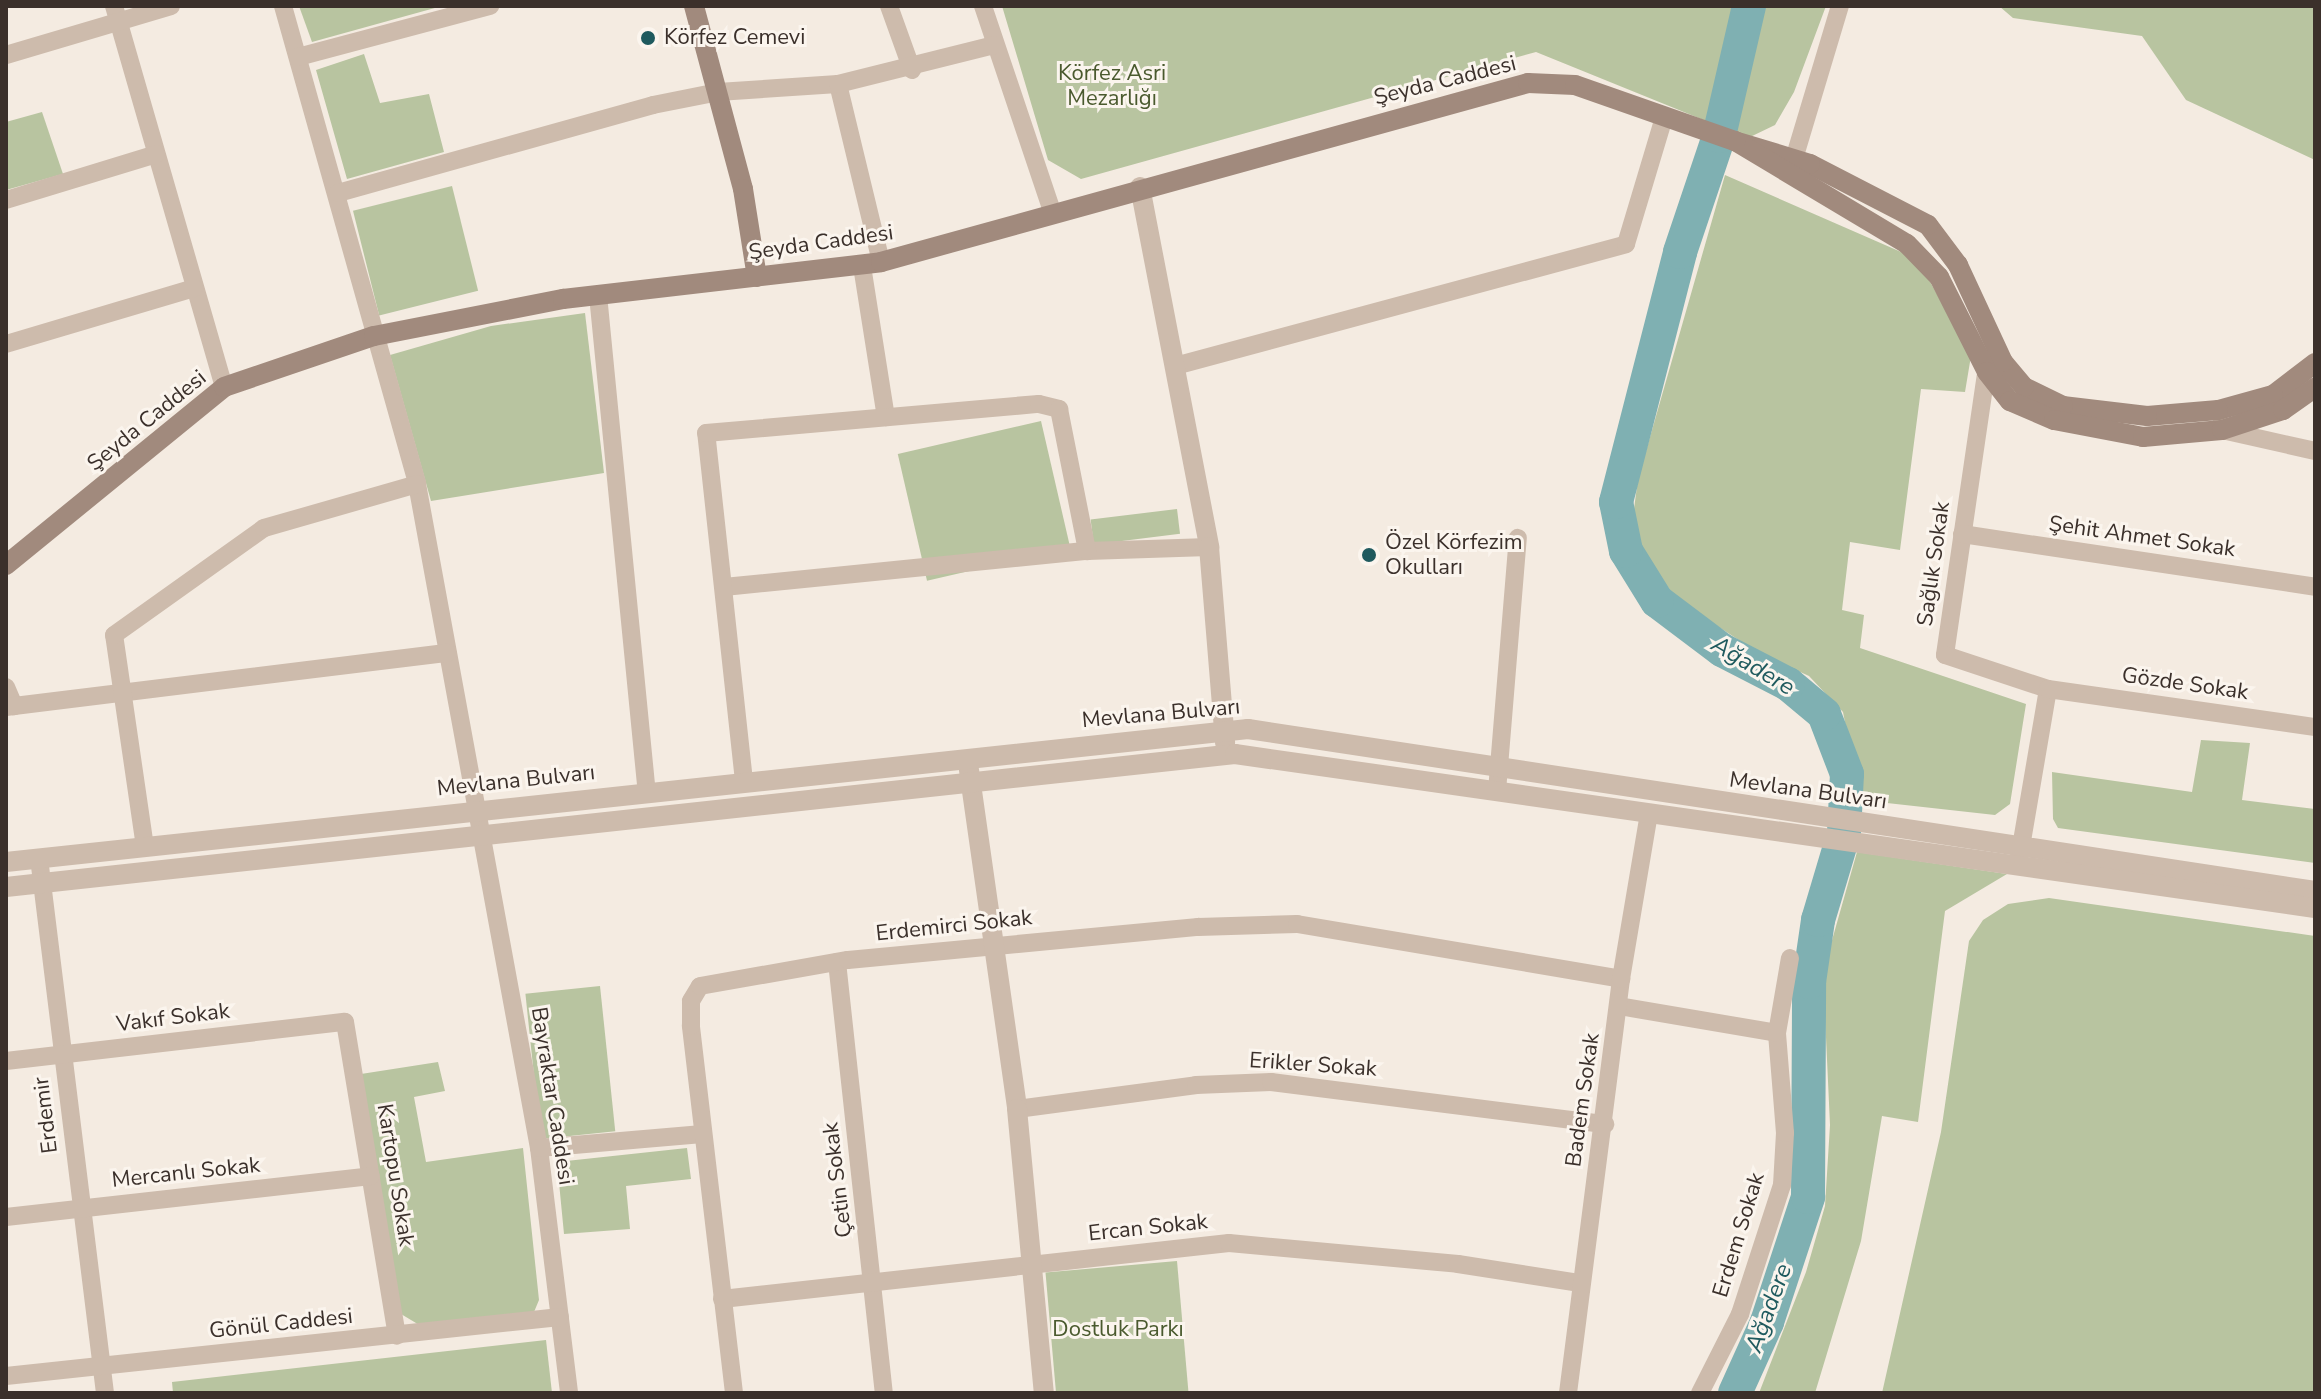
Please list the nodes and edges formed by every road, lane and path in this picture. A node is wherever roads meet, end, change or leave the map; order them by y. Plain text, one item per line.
1 (171, 6) edge
2 (283, 6) edge
3 (490, 6) edge
4 (694, 6) edge
5 (889, 6) edge
6 (983, 6) edge
7 (1840, 6) edge
8 (116, 14) edge
9 (994, 45) junction
10 (6, 55) edge
11 (298, 57) junction
12 (912, 70) junction
13 (838, 84) junction
14 (718, 92) junction
15 (1664, 117) junction
16 (1735, 141) junction
17 (156, 154) junction
18 (1794, 159) junction
19 (1803, 184) junction
20 (1140, 187) junction
21 (338, 193) junction
22 (6, 200) edge
23 (1053, 214) junction
24 (872, 264) junction
25 (757, 277) junction
26 (194, 288) junction
27 (598, 295) junction
28 (374, 336) junction
29 (1992, 338) junction
30 (6, 344) edge
31 (2315, 363) edge
32 (1175, 366) junction
33 (1987, 372) junction
34 (224, 387) junction
35 (2315, 388) edge
36 (886, 417) junction
37 (2220, 420) junction
38 (2315, 451) edge
39 (417, 484) junction
40 (1962, 534) junction
41 (1518, 538) dead end
42 (1209, 547) junction
43 (1087, 551) junction
44 (10, 555) edge
45 (724, 587) junction
46 (2315, 587) edge
47 (448, 653) junction
48 (6, 687) edge
49 (2048, 689) junction
50 (122, 692) junction
51 (10, 707) edge
52 (2315, 727) edge
53 (1224, 729) junction
54 (1226, 755) junction
55 (968, 758) junction
56 (1499, 768) junction
57 (744, 781) junction
58 (971, 781) junction
59 (647, 791) junction
60 (1497, 791) junction
61 (478, 809) junction
62 (1649, 814) junction
63 (483, 833) junction
64 (145, 847) junction
65 (2020, 856) junction
66 (39, 858) junction
67 (6, 862) edge
68 (42, 883) junction
69 (6, 887) edge
70 (2315, 891) edge
71 (2315, 908) edge
72 (993, 945) junction
73 (1790, 958) dead end
74 (837, 962) junction
75 (1621, 979) junction
76 (1619, 1006) junction
77 (345, 1022) joint
78 (1777, 1033) junction
79 (63, 1055) junction
80 (6, 1061) edge
81 (1017, 1109) junction
82 (1605, 1124) junction
83 (702, 1134) junction
84 (539, 1148) junction
85 (371, 1176) junction
86 (82, 1208) junction
87 (6, 1217) edge
88 (1034, 1263) junction
89 (874, 1279) junction
90 (1579, 1283) junction
91 (722, 1299) junction
92 (560, 1317) junction
93 (397, 1336) junction
94 (102, 1366) junction
95 (6, 1376) edge
96 (105, 1393) edge
97 (569, 1393) edge
98 (734, 1393) edge
99 (884, 1393) edge
100 (1044, 1393) edge
101 (1568, 1393) edge
102 (1700, 1393) edge

1 - 8 street
2 - 11 street, Bayraktar Caddesi
3 - 11 street
4 - 14 main road
5 - 12 street
6 - 9 street
7 - 18 street
8 - 10 street
8 - 17 street
9 - 12 street
9 - 23 street
11 - 21 street, Bayraktar Caddesi
12 - 13 street
13 - 14 street
13 - 24 street
14 - 21 street
14 - 25 main road
15 - 16 main road, Şeyda Caddesi
15 - 20 main road, Şeyda Caddesi
15 - 32 street
16 - 18 main road, Şeyda Caddesi
16 - 19 main road, Şeyda Caddesi
17 - 22 street
17 - 26 street
18 - 19 street
18 - 29 main road, Şeyda Caddesi
19 - 33 main road, Şeyda Caddesi
20 - 23 main road, Şeyda Caddesi
20 - 32 street
21 - 28 street, Bayraktar Caddesi
23 - 24 main road, Şeyda Caddesi
24 - 25 main road, Şeyda Caddesi
24 - 36 street
25 - 27 main road, Şeyda Caddesi
26 - 30 street
26 - 34 street
27 - 28 main road, Şeyda Caddesi
27 - 59 street
28 - 34 main road, Şeyda Caddesi
28 - 39 street, Bayraktar Caddesi
29 - 33 street, Sağlık Sokak
29 - 37 main road, Şeyda Caddesi
31 - 37 main road, Şeyda Caddesi
32 - 42 street
33 - 37 main road, Şeyda Caddesi
33 - 40 street, Sağlık Sokak
34 - 44 main road, Şeyda Caddesi
35 - 37 main road, Şeyda Caddesi
36 - 43 street
36 - 45 street
37 - 38 street
39 - 47 street, Bayraktar Caddesi
39 - 50 street
40 - 46 street, Şehit Ahmet Sokak
40 - 49 street, Sağlık Sokak
41 - 56 street
42 - 43 street
42 - 53 street
43 - 45 street
45 - 57 street
47 - 50 street
47 - 61 street, Bayraktar Caddesi
48 - 51 street
49 - 52 street, Gözde Sokak
49 - 65 street
50 - 51 street
50 - 64 street
53 - 54 street
53 - 55 street, Mevlana Bulvarı
53 - 56 street, Mevlana Bulvarı
54 - 58 street, Mevlana Bulvarı
54 - 60 street, Mevlana Bulvarı
55 - 57 street, Mevlana Bulvarı
55 - 58 street
56 - 60 street
56 - 65 street, Mevlana Bulvarı
57 - 59 street, Mevlana Bulvarı
58 - 63 street, Mevlana Bulvarı
58 - 72 street
59 - 61 street, Mevlana Bulvarı
60 - 62 street, Mevlana Bulvarı
61 - 63 street, Bayraktar Caddesi
61 - 64 street, Mevlana Bulvarı
62 - 65 street, Mevlana Bulvarı
62 - 75 street, Badem Sokak
63 - 68 street, Mevlana Bulvarı
63 - 84 street, Bayraktar Caddesi
64 - 66 street, Mevlana Bulvarı
65 - 70 street, Mevlana Bulvarı
65 - 71 street, Mevlana Bulvarı
66 - 67 street, Mevlana Bulvarı
66 - 68 street, Erdemir
68 - 69 street, Mevlana Bulvarı
68 - 79 street, Erdemir
72 - 74 street, Erdemirci Sokak
72 - 75 street, Erdemirci Sokak
72 - 81 street
73 - 78 street, Erdem Sokak
74 - 83 street, Erdemirci Sokak
74 - 89 street, Çetin Sokak
75 - 76 street, Badem Sokak
76 - 78 street
76 - 82 street, Badem Sokak
77 - 79 street, Vakıf Sokak
77 - 85 street, Kartopu Sokak
78 - 102 street, Erdem Sokak
79 - 80 street, Vakıf Sokak
79 - 86 street, Erdemir
81 - 82 street, Erikler Sokak
81 - 88 street
82 - 90 street, Badem Sokak
83 - 84 street
83 - 91 street, Erdemirci Sokak
84 - 92 street, Bayraktar Caddesi
85 - 86 street, Mercanlı Sokak
85 - 93 street, Kartopu Sokak
86 - 87 street, Mercanlı Sokak
86 - 94 street, Erdemir
88 - 89 street, Ercan Sokak
88 - 90 street, Ercan Sokak
88 - 100 street
89 - 91 street, Ercan Sokak
89 - 99 street, Çetin Sokak
90 - 101 street, Badem Sokak
91 - 98 street, Erdemirci Sokak
92 - 93 street, Gönül Caddesi
92 - 97 street, Bayraktar Caddesi
93 - 94 street, Gönül Caddesi
94 - 95 street, Gönül Caddesi
94 - 96 street, Erdemir

